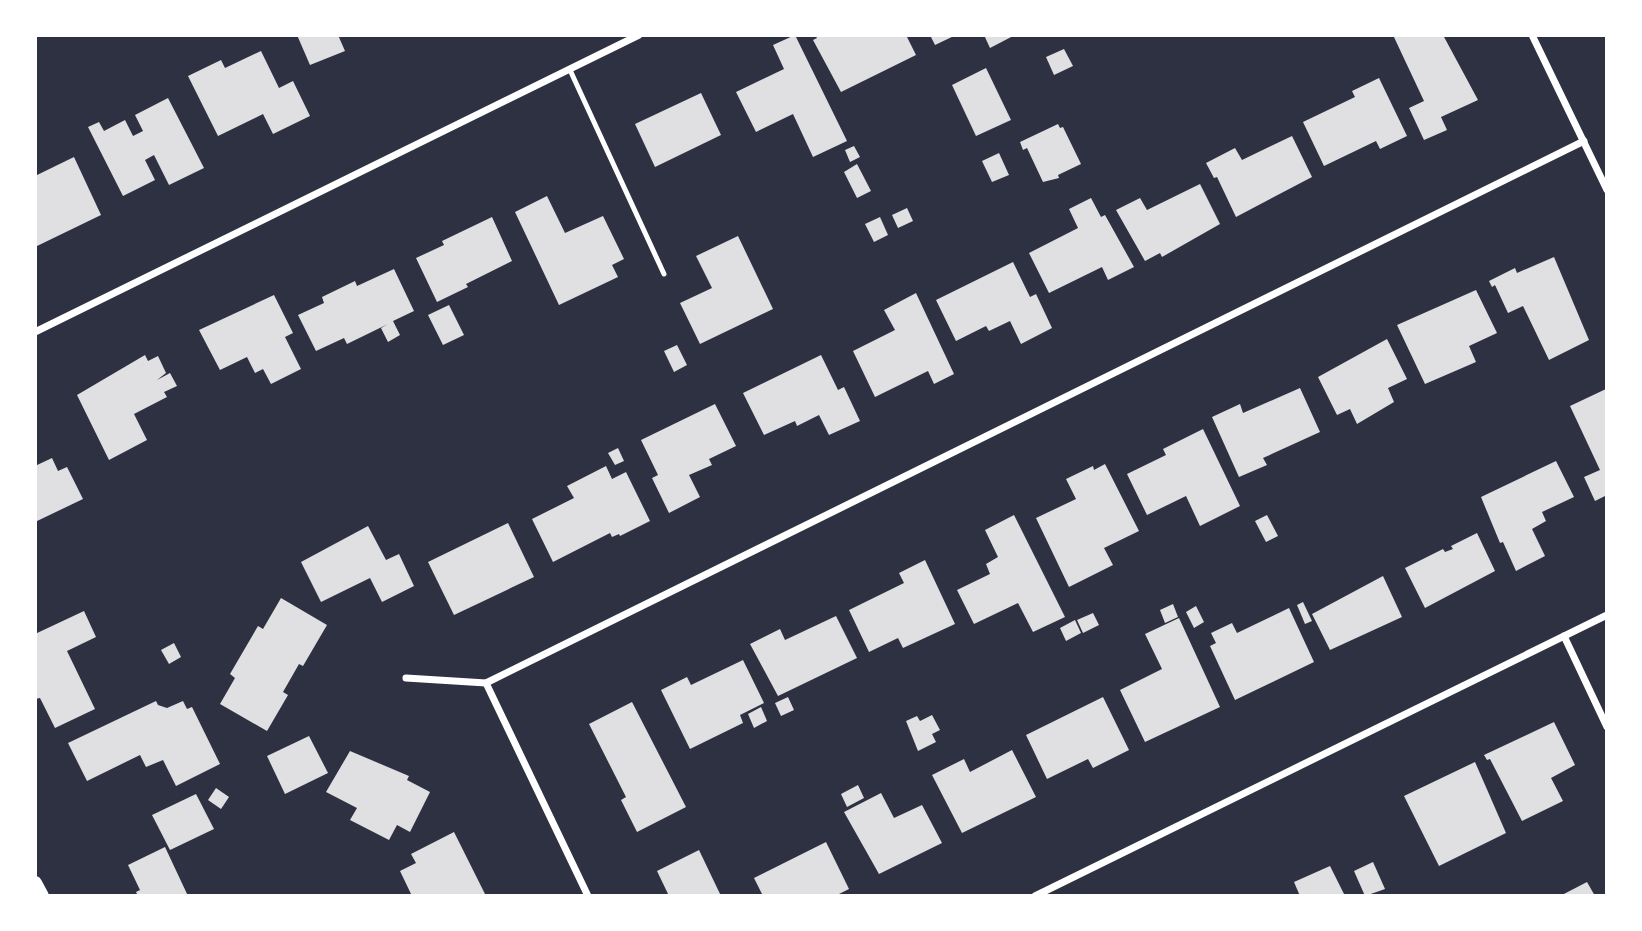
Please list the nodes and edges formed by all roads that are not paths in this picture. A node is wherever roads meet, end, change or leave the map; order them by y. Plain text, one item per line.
1 (639, 35) edge
2 (1532, 35) edge
3 (569, 70) junction
4 (1584, 141) junction
5 (1607, 190) edge
6 (664, 274) dead end
7 (35, 332) edge
8 (1607, 615) edge
9 (1564, 636) junction
10 (406, 678) dead end
11 (486, 683) junction
12 (1607, 727) edge
13 (35, 883) edge
14 (41, 896) edge
15 (588, 896) edge
16 (1035, 896) edge

1 - 3 street
2 - 4 street
3 - 6 lane
3 - 7 street
4 - 5 street
4 - 11 street
8 - 9 street
9 - 12 street
9 - 16 street
10 - 11 street
11 - 15 street
13 - 14 main road

